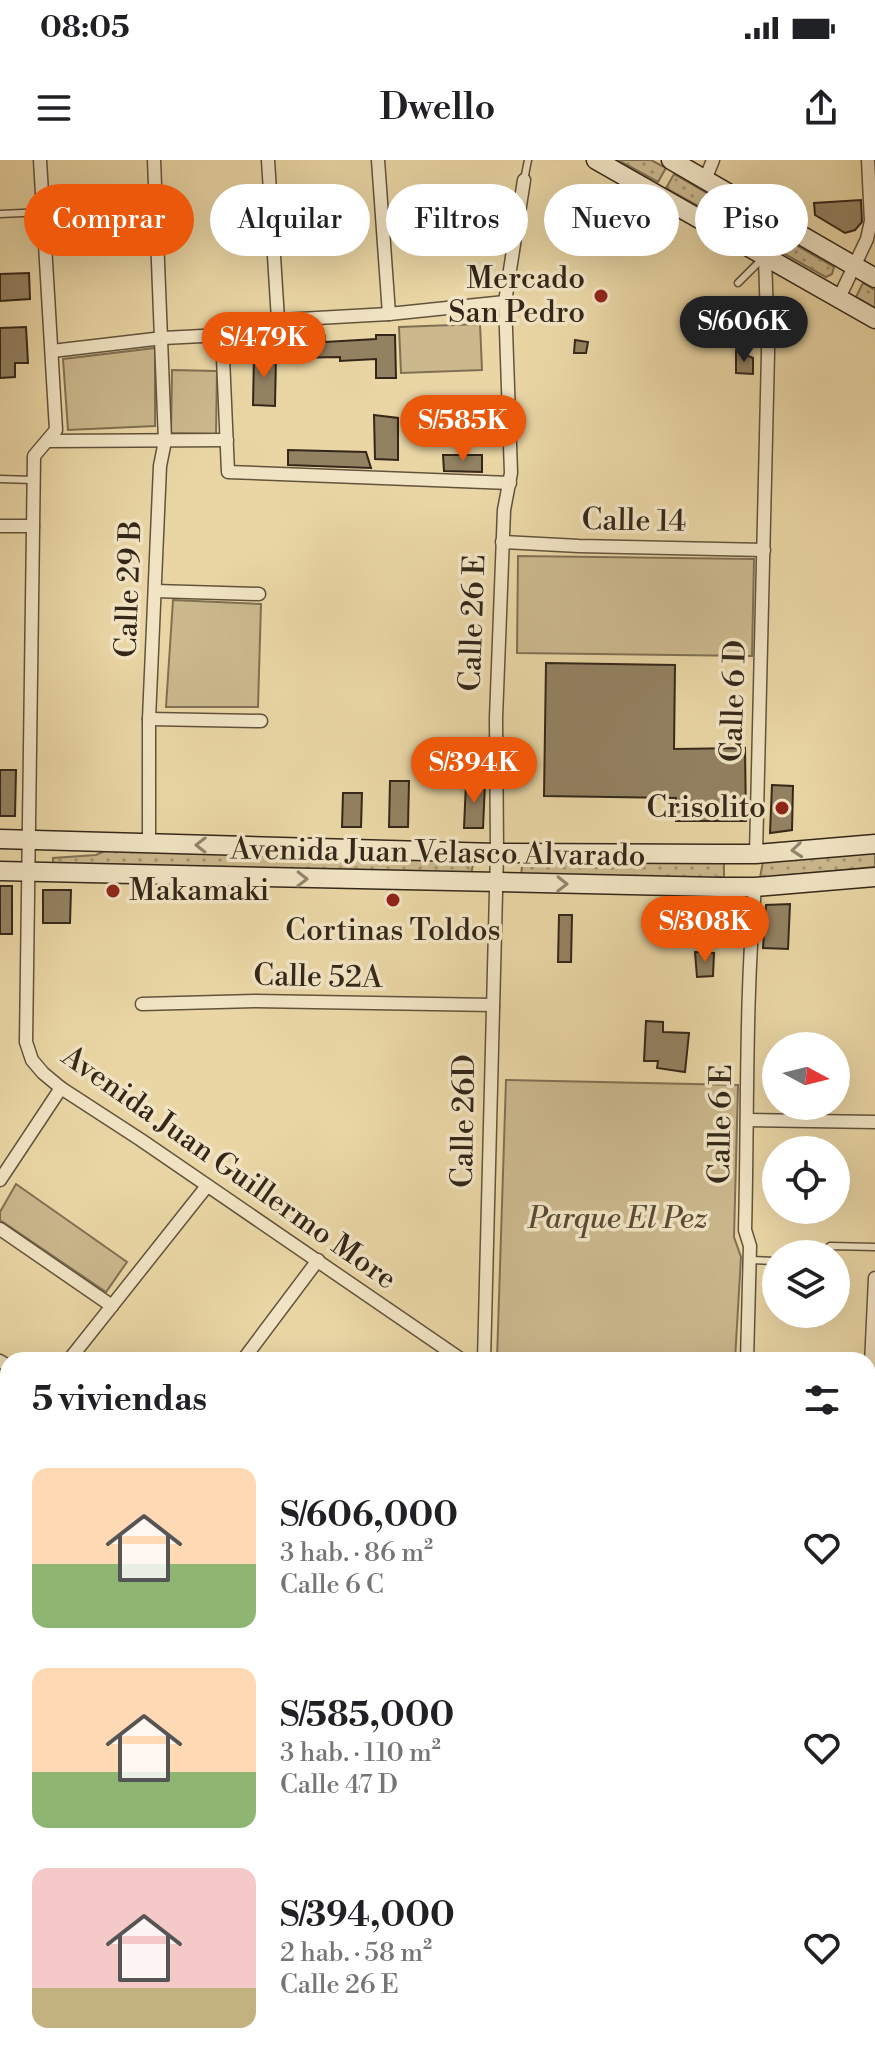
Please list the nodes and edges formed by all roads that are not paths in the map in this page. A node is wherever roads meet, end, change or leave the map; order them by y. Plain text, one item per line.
1 (40, 160) edge
2 (154, 160) edge
3 (268, 160) edge
4 (378, 160) edge
5 (528, 160) edge
6 (596, 160) edge
7 (671, 160) edge
8 (713, 160) edge
9 (868, 160) edge
10 (524, 180) joint
11 (705, 180) junction
12 (42, 184) edge
13 (24, 213) edge
14 (0, 214) edge
15 (695, 216) edge
16 (47, 256) edge
17 (765, 256) junction
18 (854, 267) junction
19 (875, 278) edge
20 (738, 283) dead end
21 (839, 298) junction
22 (505, 302) junction
23 (389, 314) junction
24 (875, 319) edge
25 (278, 320) junction
26 (222, 335) junction
27 (163, 338) junction
28 (52, 351) junction
29 (227, 440) junction
30 (47, 441) junction
31 (165, 441) junction
32 (0, 479) edge
33 (34, 480) junction
34 (510, 483) junction
35 (0, 526) edge
36 (33, 526) junction
37 (502, 542) junction
38 (764, 550) junction
39 (155, 591) junction
40 (259, 594) dead end
41 (149, 719) junction
42 (261, 721) dead end
43 (0, 839) edge
44 (29, 841) junction
45 (149, 843) junction
46 (875, 844) edge
47 (497, 853) junction
48 (750, 854) junction
49 (0, 871) edge
50 (28, 872) junction
51 (875, 877) edge
52 (496, 883) junction
53 (720, 887) junction
54 (749, 887) junction
55 (752, 929) junction
56 (142, 1004) dead end
57 (493, 1005) junction
58 (61, 1088) junction
59 (747, 1120) junction
60 (875, 1122) edge
61 (0, 1180) edge
62 (207, 1186) junction
63 (0, 1229) edge
64 (850, 1246) edge
65 (875, 1247) edge
66 (318, 1260) junction
67 (750, 1260) junction
68 (762, 1260) edge
69 (875, 1278) edge
70 (112, 1306) junction
71 (75, 1352) edge
72 (249, 1352) edge
73 (450, 1352) edge
74 (484, 1352) edge
75 (747, 1352) edge
76 (872, 1352) edge

1 - 12 street, Avenida Juan Guillermo More
2 - 27 street, Calle 29 B
3 - 25 street
4 - 23 street
5 - 10 lane
6 - 15 main road
7 - 11 main road
8 - 11 street
9 - 18 street
10 - 22 street, Calle 26 E
11 - 18 main road
13 - 14 lane
16 - 28 street, Avenida Juan Guillermo More
17 - 20 lane
17 - 21 main road
17 - 38 street, Calle 6 D
18 - 19 main road
18 - 21 street
21 - 24 main road
22 - 23 street
22 - 34 street, Calle 26 E
23 - 25 street
25 - 26 street
26 - 27 street
26 - 29 street
27 - 28 street
27 - 31 street, Calle 29 B
28 - 30 street, Avenida Juan Guillermo More
29 - 31 street
29 - 34 street
30 - 31 street
30 - 33 street, Avenida Juan Guillermo More
31 - 39 street, Calle 29 B
32 - 33 lane
33 - 36 street, Avenida Juan Guillermo More
34 - 37 street, Calle 26 E
35 - 36 street
36 - 44 street, Avenida Juan Guillermo More
37 - 38 street, Calle 14
37 - 47 street, Calle 26 E
38 - 48 street, Calle 6 D
39 - 40 street
39 - 41 street, Calle 29 B
41 - 42 street
41 - 45 street, Calle 29 B
43 - 44 main road, Avenida Juan Velasco Alvarado
44 - 45 main road, Avenida Juan Velasco Alvarado
44 - 50 street, Avenida Juan Guillermo More
47 -> 45 main road, Avenida Juan Velasco Alvarado
46 -> 48 main road, Avenida Juan Velasco Alvarado
47 - 48 main road, Avenida Juan Velasco Alvarado
47 - 52 street, Calle 26 E
48 - 54 main road
49 - 50 main road, Avenida Juan Velasco Alvarado
50 -> 52 main road, Avenida Juan Velasco Alvarado
50 - 58 street, Avenida Juan Guillermo More
51 - 54 main road, Avenida Juan Velasco Alvarado
52 -> 53 main road, Avenida Juan Velasco Alvarado
52 - 57 street, Calle 26D
53 - 54 main road, Avenida Juan Velasco Alvarado
53 - 55 main road
54 - 55 street, Calle 6 E
55 - 59 street, Calle 6 E
56 - 57 street, Calle 52A
57 - 74 street, Calle 26D
58 - 61 street
58 - 62 street, Avenida Juan Guillermo More
59 - 60 street
59 - 67 street, Calle 6 E
62 - 66 street, Avenida Juan Guillermo More
62 - 70 street
63 - 70 street
64 - 65 lane
66 - 72 street
66 - 73 street, Avenida Juan Guillermo More
67 - 68 lane
67 - 75 street, Calle 6 E
69 - 76 street
70 - 71 street

